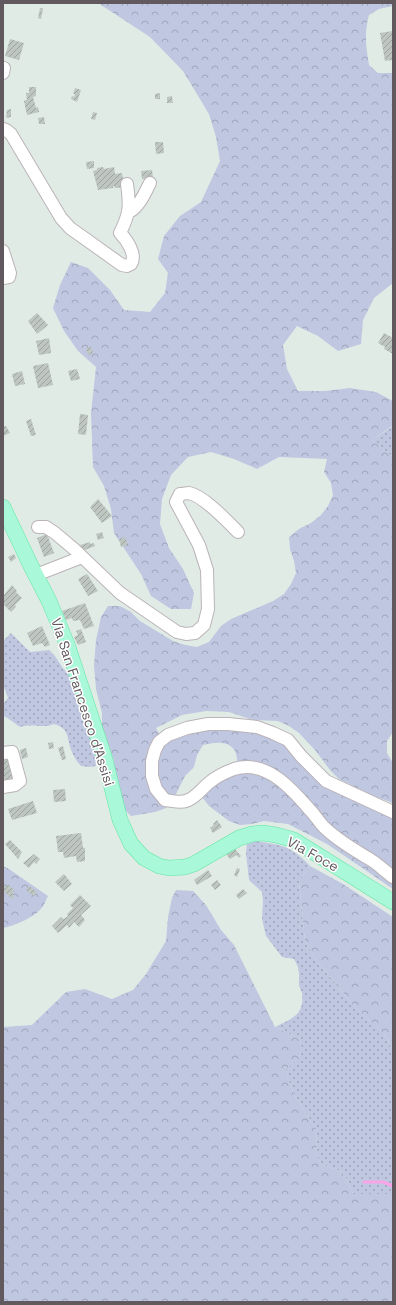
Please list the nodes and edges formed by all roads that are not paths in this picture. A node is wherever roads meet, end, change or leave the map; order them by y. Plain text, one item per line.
1 (3, 129) edge
2 (150, 182) dead end
3 (127, 184) dead end
4 (129, 212) junction
5 (3, 251) edge
6 (3, 278) edge
7 (3, 507) edge
8 (38, 527) dead end
9 (238, 532) dead end
10 (82, 557) junction
11 (36, 575) junction
12 (3, 753) edge
13 (3, 787) edge
14 (393, 812) edge
15 (185, 867) joint
16 (393, 877) edge
17 (393, 902) edge

1 - 4 street
2 - 4 street
3 - 4 street
5 - 6 street
7 - 11 main road, Via San Francesco d'Assisi
8 - 10 street
9 - 10 street
10 - 11 street
11 - 15 main road, Via San Francesco d'Assisi
12 - 13 street
14 - 16 street
15 - 17 main road, Via Foce

